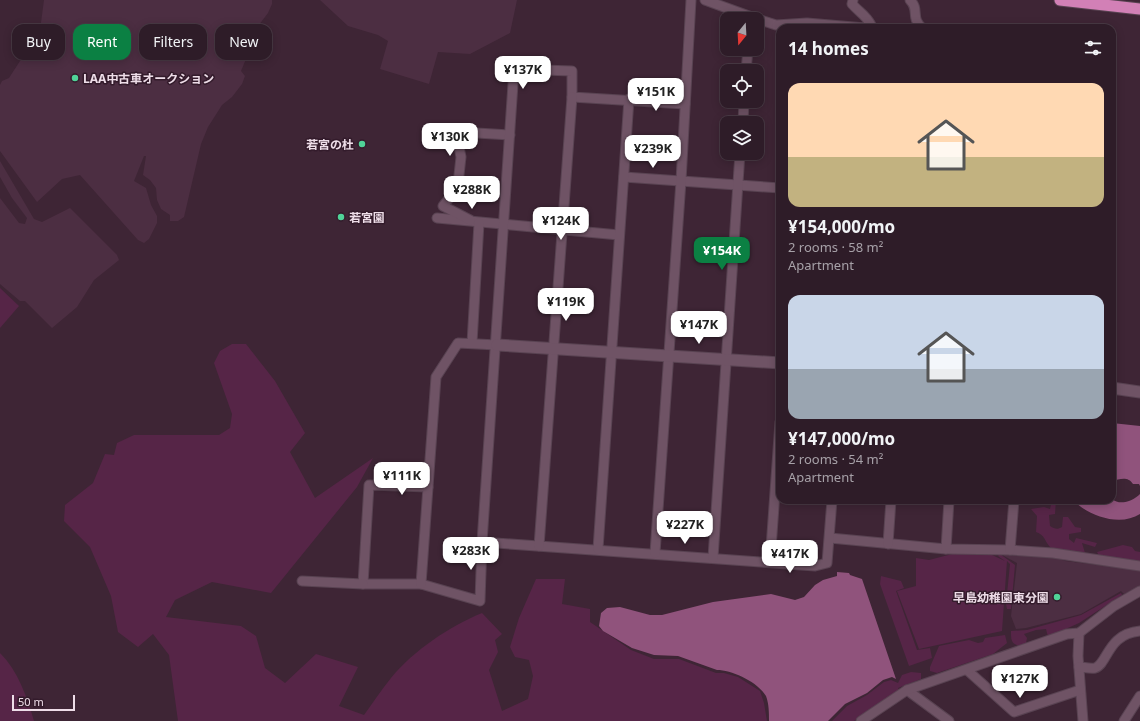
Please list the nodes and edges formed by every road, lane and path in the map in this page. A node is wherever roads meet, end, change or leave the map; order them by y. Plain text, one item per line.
1 (691, 0) edge
2 (704, 0) edge
3 (852, 0) edge
4 (910, 0) edge
5 (1060, 0) edge
6 (1140, 9) edge
7 (737, 12) edge
8 (764, 21) edge
9 (870, 24) edge
10 (919, 24) edge
11 (776, 25) edge
12 (572, 97) junction
13 (629, 100) junction
14 (685, 104) junction
15 (510, 135) junction
16 (740, 160) edge
17 (624, 177) junction
18 (681, 181) junction
19 (738, 185) junction
20 (776, 188) edge
21 (437, 218) dead end
22 (475, 222) junction
23 (505, 226) junction
24 (562, 230) junction
25 (619, 235) junction
26 (472, 343) junction
27 (497, 344) junction
28 (554, 348) junction
29 (612, 352) junction
30 (670, 355) junction
31 (727, 359) junction
32 (776, 363) edge
33 (1116, 389) edge
34 (1140, 392) edge
35 (776, 478) edge
36 (428, 487) junction
37 (832, 504) edge
38 (891, 504) edge
39 (949, 504) edge
40 (1014, 504) edge
41 (830, 538) junction
42 (482, 542) junction
43 (888, 544) junction
44 (539, 546) junction
45 (598, 549) junction
46 (946, 549) junction
47 (1010, 550) junction
48 (655, 553) junction
49 (713, 558) junction
50 (770, 562) junction
51 (1140, 566) edge
52 (302, 581) dead end
53 (363, 584) junction
54 (422, 584) junction
55 (1140, 591) edge
56 (1140, 631) edge
57 (1079, 633) junction
58 (1079, 667) junction
59 (967, 670) junction
60 (907, 690) junction
61 (1080, 690) junction
62 (1140, 696) edge
63 (861, 721) edge
64 (949, 721) edge
65 (1083, 721) edge
66 (1124, 721) edge

1 - 14 street
2 - 7 street
3 - 9 street
4 - 10 street
5 - 6 highway
8 - 11 street
12 - 13 street
12 - 15 street
12 - 24 street
13 - 14 street
13 - 17 street
14 - 18 street
15 - 22 street
15 - 23 street
16 - 19 street
17 - 18 street
17 - 25 street
18 - 19 street
18 - 30 street
19 - 20 street
19 - 31 street
21 - 22 street
22 - 23 street
22 - 26 street
23 - 24 street
23 - 27 street
24 - 25 street
24 - 28 street
25 - 29 street
26 - 27 street
26 - 36 street
27 - 28 street
27 - 42 street
28 - 29 street
28 - 44 street
29 - 30 street
29 - 45 street
30 - 31 street
30 - 48 street
31 - 32 street
31 - 49 street
33 - 34 street
35 - 50 street
36 - 53 street
36 - 54 street
37 - 41 street
38 - 43 street
39 - 46 street
40 - 47 street
41 - 43 street
41 - 50 street
42 - 44 street
42 - 54 street
43 - 46 street
44 - 45 street
45 - 48 street
46 - 47 street
47 - 51 street
48 - 49 street
49 - 50 street
52 - 53 street
53 - 54 street
55 - 57 street
56 - 58 street
57 - 58 street
57 - 59 street
58 - 61 street
59 - 60 street
59 - 61 street
60 - 63 street
60 - 64 street
61 - 65 street
62 - 66 street

